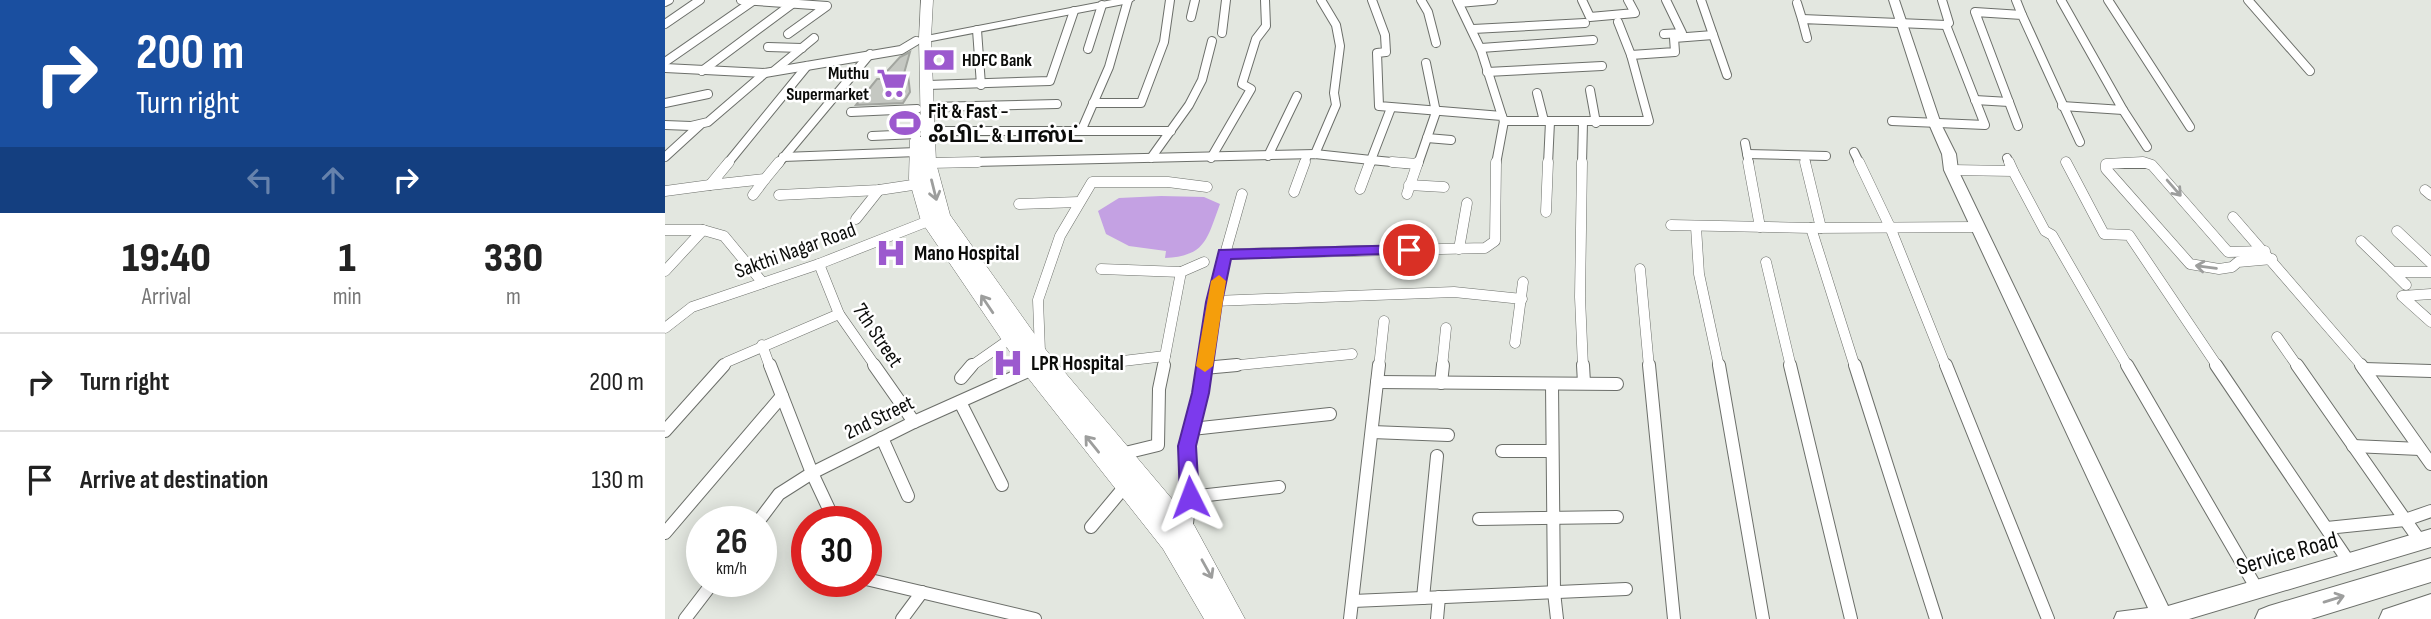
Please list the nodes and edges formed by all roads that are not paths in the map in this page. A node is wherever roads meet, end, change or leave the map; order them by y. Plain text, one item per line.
1 (701, 0) edge
2 (741, 0) edge
3 (916, 0) edge
4 (927, 0) edge
5 (1129, 0) edge
6 (1170, 0) edge
7 (1195, 0) edge
8 (1226, 0) edge
9 (1265, 0) edge
10 (1321, 0) edge
11 (1372, 0) edge
12 (1421, 0) edge
13 (1493, 0) edge
14 (1583, 0) edge
15 (1628, 0) edge
16 (1666, 0) edge
17 (1701, 0) edge
18 (1894, 0) edge
19 (1942, 0) edge
20 (1969, 0) edge
21 (2016, 0) edge
22 (2061, 0) edge
23 (2108, 0) edge
24 (2248, 0) edge
25 (753, 1) edge
26 (1458, 1) edge
27 (1471, 1) edge
28 (1105, 3) edge
29 (1797, 3) dead end
30 (793, 4) junction
31 (1074, 11) junction
32 (1975, 12) junction
33 (2022, 15) junction
34 (1191, 17) dead end
35 (1802, 19) junction
36 (1821, 20) junction
37 (1618, 22) dead end
38 (1585, 23) dead end
39 (665, 24) edge
40 (1903, 24) junction
41 (1946, 25) junction
42 (1473, 29) junction
43 (977, 30) junction
44 (1222, 33) dead end
45 (1823, 33) dead end
46 (788, 34) dead end
47 (1664, 34) dead end
48 (1713, 35) junction
49 (814, 38) dead end
50 (1807, 38) dead end
51 (921, 40) junction
52 (1593, 40) dead end
53 (1212, 41) dead end
54 (1436, 43) dead end
55 (768, 47) dead end
56 (802, 48) junction
57 (1481, 48) junction
58 (1088, 49) dead end
59 (870, 54) junction
60 (1631, 55) junction
61 (665, 62) edge
62 (1426, 63) dead end
63 (807, 66) junction
64 (1602, 66) dead end
65 (665, 68) edge
66 (702, 71) junction
67 (2310, 71) dead end
68 (770, 72) junction
69 (1487, 72) junction
70 (1727, 75) dead end
71 (928, 85) junction
72 (981, 85) junction
73 (1590, 90) dead end
74 (1537, 93) dead end
75 (708, 94) dead end
76 (1297, 96) dead end
77 (1975, 100) junction
78 (2009, 102) junction
79 (665, 103) edge
80 (1093, 103) junction
81 (1057, 104) dead end
82 (2062, 106) junction
83 (922, 108) junction
84 (1391, 108) junction
85 (2123, 110) junction
86 (851, 112) dead end
87 (1436, 112) junction
88 (1503, 118) junction
89 (1892, 121) dead end
90 (1596, 122) junction
91 (1548, 124) junction
92 (1935, 124) junction
93 (665, 125) edge
94 (700, 125) junction
95 (1583, 126) junction
96 (2018, 126) dead end
97 (2190, 127) dead end
98 (1082, 130) junction
99 (1171, 131) junction
100 (923, 133) junction
101 (872, 136) dead end
102 (1427, 138) junction
103 (1451, 140) dead end
104 (2080, 142) dead end
105 (1745, 143) dead end
106 (2147, 147) dead end
107 (1854, 152) dead end
108 (1747, 154) junction
109 (1311, 155) junction
110 (1268, 156) junction
111 (1804, 156) junction
112 (1826, 156) dead end
113 (1948, 156) junction
114 (665, 157) edge
115 (783, 157) junction
116 (923, 157) junction
117 (1151, 158) junction
118 (1211, 158) junction
119 (2007, 158) dead end
120 (1371, 160) junction
121 (2066, 162) dead end
122 (1417, 164) junction
123 (2013, 172) junction
124 (765, 180) junction
125 (919, 184) junction
126 (709, 185) junction
127 (1207, 187) dead end
128 (1444, 187) dead end
129 (1360, 189) dead end
130 (879, 190) junction
131 (665, 191) edge
132 (1294, 192) dead end
133 (1242, 194) dead end
134 (753, 195) dead end
135 (779, 195) dead end
136 (1079, 202) junction
137 (1467, 203) dead end
138 (1019, 204) dead end
139 (1546, 212) dead end
140 (2233, 217) dead end
141 (935, 218) junction
142 (856, 219) dead end
143 (1671, 225) dead end
144 (1696, 227) junction
145 (1760, 227) junction
146 (1890, 227) junction
147 (1977, 227) junction
148 (1816, 228) junction
149 (665, 230) edge
150 (703, 230) junction
151 (2397, 231) dead end
152 (2361, 240) dead end
153 (1459, 249) junction
154 (1224, 254) junction
155 (2268, 255) junction
156 (1204, 262) dead end
157 (1766, 262) dead end
158 (2431, 263) edge
159 (819, 264) junction
160 (667, 266) edge
161 (1101, 269) dead end
162 (1640, 269) dead end
163 (1181, 272) junction
164 (2393, 272) junction
165 (2431, 272) edge
166 (1523, 282) dead end
167 (763, 283) junction
168 (2406, 285) dead end
169 (2431, 294) edge
170 (1522, 299) junction
171 (1214, 302) junction
172 (839, 314) junction
173 (1384, 321) dead end
174 (2431, 322) edge
175 (665, 328) edge
176 (1446, 328) dead end
177 (2277, 337) dead end
178 (1010, 339) junction
179 (1515, 343) dead end
180 (762, 345) junction
181 (1352, 354) dead end
182 (1165, 355) junction
183 (1123, 361) dead end
184 (1039, 363) junction
185 (1204, 368) junction
186 (2364, 369) junction
187 (2431, 371) edge
188 (961, 378) dead end
189 (1377, 382) junction
190 (1441, 383) junction
191 (1584, 383) junction
192 (1552, 384) junction
193 (1617, 384) dead end
194 (782, 396) junction
195 (960, 402) junction
196 (1330, 414) dead end
197 (914, 422) junction
198 (1192, 429) junction
199 (665, 431) edge
200 (1372, 432) junction
201 (1448, 435) dead end
202 (882, 438) junction
203 (2353, 446) junction
204 (2420, 449) junction
205 (1501, 451) dead end
206 (1552, 452) junction
207 (1121, 454) junction
208 (1437, 456) dead end
209 (2431, 464) edge
210 (812, 472) junction
211 (1002, 485) dead end
212 (1126, 485) junction
213 (1279, 487) dead end
214 (908, 496) dead end
215 (1190, 497) junction
216 (770, 506) edge
217 (828, 506) edge
218 (2431, 511) edge
219 (1553, 517) junction
220 (1617, 517) dead end
221 (1479, 519) dead end
222 (2405, 520) junction
223 (1091, 527) dead end
224 (2327, 528) junction
225 (1186, 532) junction
226 (665, 533) edge
227 (2425, 540) edge
228 (2349, 562) junction
229 (2431, 570) edge
230 (882, 583) edge
231 (1626, 589) dead end
232 (2257, 589) junction
233 (922, 592) junction
234 (1554, 592) junction
235 (702, 597) edge
236 (1440, 597) junction
237 (1423, 598) junction
238 (1353, 601) junction
239 (2431, 607) edge
240 (1217, 614) edge
241 (2160, 618) edge
242 (685, 619) edge
243 (902, 619) edge
244 (1034, 619) edge
245 (1350, 619) edge
246 (1437, 619) edge
247 (1557, 619) edge
248 (1674, 619) edge
249 (1763, 619) edge
250 (1851, 619) edge
251 (1935, 619) edge
252 (2048, 619) edge
253 (2124, 619) edge
254 (2269, 619) edge
255 (2393, 619) edge

1 - 39 street
2 - 25 street
3 - 51 main road
4 - 51 main road
5 - 28 street
5 - 80 street
6 - 80 street
7 - 34 street
8 - 44 street
9 - 118 street
10 - 109 street
11 - 84 street
12 - 54 street
13 - 27 street
14 - 15 street
16 - 47 street
17 - 48 street
18 - 40 street
19 - 41 street
20 - 32 street
21 - 33 street
22 - 85 street
23 - 97 street
24 - 67 street
25 - 30 street
25 - 61 street
26 - 27 street
26 - 42 street
28 - 31 street
28 - 58 street
29 - 35 street
30 - 46 street
30 - 66 street
31 - 43 street
31 - 72 street
32 - 33 street
32 - 78 street
33 - 82 street
35 - 36 street
35 - 50 street
36 - 40 street
36 - 45 street
37 - 60 street
38 - 42 street
40 - 41 street
40 - 92 street
41 - 77 street
42 - 57 street
43 - 51 street
43 - 72 street
48 - 60 street
48 - 70 street
49 - 56 street
51 - 59 street
51 - 71 main road
51 - 83 main road
52 - 57 street
53 - 99 street
55 - 56 street
56 - 68 street
57 - 69 street
59 - 63 street
59 - 115 street
60 - 90 street
62 - 87 street
63 - 68 street
63 - 126 street
64 - 69 street
65 - 66 street
66 - 68 street
68 - 94 street
69 - 88 street
71 - 72 street
71 - 83 main road
73 - 90 street
74 - 91 street
75 - 79 street
76 - 110 street
77 - 78 street
77 - 92 street
78 - 96 street
80 - 98 street
81 - 83 street
82 - 85 street
82 - 104 street
83 - 86 street
83 - 100 main road
84 - 87 street
84 - 120 street
85 - 106 street
87 - 88 street
87 - 102 street
88 - 91 street
88 - 153 street
89 - 92 street
90 - 95 street
91 - 95 street
91 - 139 street
92 - 113 street
93 - 94 street
94 - 114 street
95 - 191 street
98 - 99 street
98 - 100 street
99 - 117 street
100 - 101 street
100 - 116 main road
102 - 103 street
102 - 122 street
105 - 108 street
107 - 146 street
108 - 111 street
108 - 145 street
109 - 110 street
109 - 120 street
109 - 132 street
110 - 118 street
111 - 112 street
111 - 148 street
113 - 123 street
113 - 147 street
115 - 116 street
115 - 124 street
116 - 117 street
116 - 125 main road
116 -> 141 main road
117 - 118 street
119 - 123 street
120 - 122 street
120 - 129 street
121 - 224 street
122 - 128 street
123 - 232 street
124 - 126 street
124 - 134 street
125 - 130 street
125 - 141 main road
126 - 131 street
127 - 136 street
130 - 135 street
130 - 142 street
133 - 154 street
136 - 138 street
136 - 184 street
137 - 153 street
140 - 155 street
141 - 159 street, Sakthi Nagar Road
178 -> 141 main road
141 - 184 main road
143 - 144 street
144 - 145 street
144 - 249 street
145 - 148 street
146 - 147 street
146 - 148 street
146 - 252 street
147 - 241 street
148 - 251 street
149 - 150 street
150 - 160 street
150 - 167 street
151 - 158 street
152 - 164 street
153 - 154 street
154 - 171 street
155 -> 155 street
155 - 186 street
156 - 163 street
157 - 250 street
159 - 167 street, Sakthi Nagar Road
159 - 172 street, 7th Street
161 - 163 street
162 - 248 street
163 - 182 street
164 - 165 street
164 - 168 street
166 - 170 street
167 - 175 street, Sakthi Nagar Road
169 - 174 street
170 - 171 street
170 - 179 street
171 - 185 street
172 - 180 street
172 - 197 street, 7th Street
173 - 189 street
176 - 190 street
177 - 203 street
178 - 184 main road
178 - 188 street
180 - 194 street
180 - 199 street
181 - 185 street
182 - 183 street
182 - 207 street
184 - 195 street, 2nd Street
184 - 207 main road
212 -> 184 main road
185 - 198 street
186 - 187 street
186 - 204 street
189 - 190 street
189 - 200 street
190 - 192 street
191 - 192 street
191 - 193 street
192 - 206 street
194 - 210 street
194 - 226 street
195 - 197 street, 2nd Street
195 - 211 street
196 - 198 street
197 - 202 street, 2nd Street
198 - 215 street
200 - 201 street
200 - 238 street
202 - 210 street, 2nd Street
202 - 214 street
203 - 204 street
203 - 222 street
204 - 209 street
205 - 206 street
206 - 219 street
207 - 225 main road
208 - 237 street
210 - 216 street, 2nd Street
210 - 217 street
212 - 223 street
212 - 240 main road
213 - 215 street
215 - 225 street
218 - 222 street
219 - 220 street
219 - 221 street
219 - 234 street
222 - 224 street
222 - 227 street
224 - 228 street
225 -> 240 main road
227 - 228 street, Service Road
228 - 232 street, Service Road
254 -> 229 highway
230 - 233 street
231 - 234 street
232 - 241 street, Service Road
233 - 243 street
233 - 244 street
234 - 236 street
234 - 247 street
235 - 242 street
236 - 237 street
236 - 246 street
237 - 238 street
238 - 245 street
239 - 255 highway
241 - 253 street, Service Road

